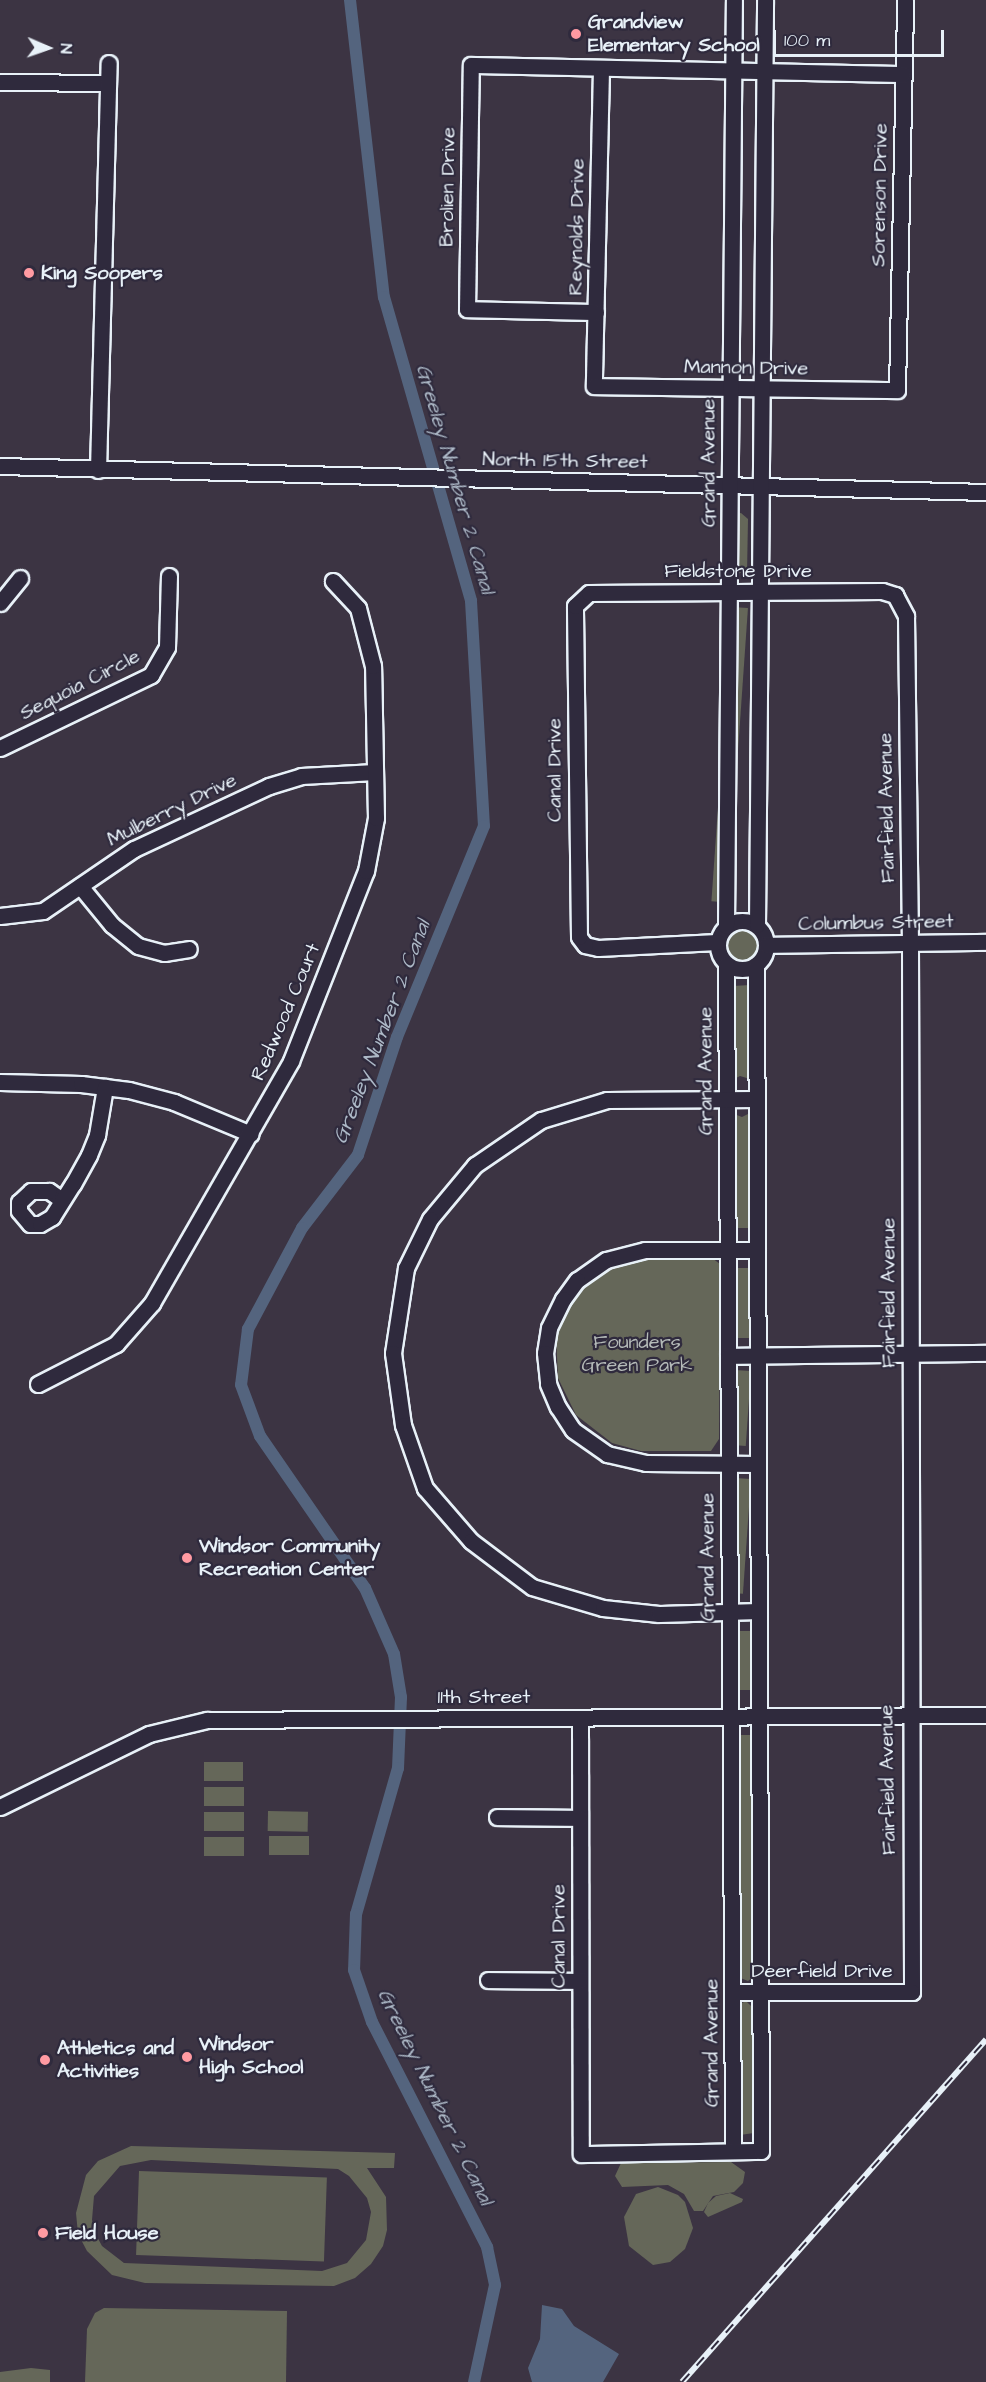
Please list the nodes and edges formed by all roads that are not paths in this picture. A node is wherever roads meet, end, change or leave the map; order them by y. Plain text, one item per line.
1 (734, 0) edge
2 (765, 0) edge
3 (905, 0) edge
4 (109, 63) dead end
5 (601, 69) junction
6 (733, 70) junction
7 (765, 71) junction
8 (903, 74) junction
9 (0, 82) edge
10 (108, 83) junction
11 (596, 312) junction
12 (594, 386) joint
13 (731, 389) junction
14 (762, 389) junction
15 (897, 390) joint
16 (0, 466) edge
17 (98, 470) junction
18 (730, 486) junction
19 (761, 487) junction
20 (986, 492) edge
21 (170, 576) dead end
22 (20, 578) dead end
23 (333, 581) dead end
24 (760, 592) junction
25 (729, 593) junction
26 (897, 597) joint
27 (580, 598) joint
28 (0, 603) edge
29 (0, 748) edge
30 (375, 772) junction
31 (80, 885) junction
32 (0, 916) edge
33 (757, 925) junction
34 (726, 926) junction
35 (717, 942) junction
36 (910, 942) junction
37 (986, 942) edge
38 (766, 945) junction
39 (189, 949) dead end
40 (726, 964) junction
41 (756, 965) junction
42 (0, 1082) edge
43 (105, 1087) junction
44 (727, 1099) junction
45 (757, 1099) junction
46 (251, 1134) junction
47 (62, 1200) dead end
48 (727, 1250) junction
49 (757, 1250) junction
50 (986, 1353) edge
51 (910, 1354) junction
52 (728, 1356) junction
53 (758, 1356) junction
54 (38, 1384) dead end
55 (728, 1464) junction
56 (758, 1464) junction
57 (759, 1611) junction
58 (729, 1612) junction
59 (986, 1715) edge
60 (759, 1716) junction
61 (908, 1716) junction
62 (730, 1717) junction
63 (580, 1718) junction
64 (0, 1807) edge
65 (497, 1817) dead end
66 (580, 1818) junction
67 (488, 1980) dead end
68 (580, 1981) junction
69 (732, 1992) junction
70 (760, 1992) junction
71 (912, 1992) joint
72 (733, 2150) junction

1 - 6 street, Grand Avenue
2 - 7 street
3 - 8 street, Sorenson Drive
4 - 10 street
5 - 6 street
5 - 11 street, Reynolds Drive
5 - 11 street, Brolien Drive
6 - 7 street
6 - 13 street, Grand Avenue
7 - 8 street
7 - 14 street
8 - 15 street, Sorenson Drive
9 - 10 street
10 - 17 street
11 - 12 street, Reynolds Drive
12 - 13 street, Mannon Drive
13 - 14 street, Mannon Drive
13 - 18 street, Grand Avenue
14 - 15 street, Mannon Drive
14 - 19 street
16 - 17 street, North 15th Street
17 - 18 street, North 15th Street
18 - 19 street, North 15th Street
18 - 25 street, Grand Avenue
19 - 20 street, North 15th Street
19 - 24 street
21 - 29 street, Sequoia Circle
22 - 28 street
23 - 30 street, Redwood Court
24 - 25 street, Fieldstone Drive
24 - 26 street, Fieldstone Drive
24 - 33 street
25 - 27 street, Fieldstone Drive
25 - 34 street, Grand Avenue
26 - 36 street, Fairfield Avenue
27 - 35 street, Canal Drive
30 - 31 street, Mulberry Drive
30 - 46 street, Redwood Court
31 - 32 street, Mulberry Drive
31 - 39 street
33 - 34 street
33 - 38 street
34 - 35 street
35 - 40 street
36 - 37 street, Columbus Street
36 - 38 street, Columbus Street
36 - 51 street, Fairfield Avenue
38 - 41 street
40 - 41 street
40 - 44 street, Grand Avenue
41 - 45 street
42 - 43 street
43 - 46 street
43 - 47 street
44 - 45 street
44 - 48 street, Grand Avenue
44 - 58 street
45 - 49 street
46 - 54 street, Redwood Court
48 - 49 street
48 - 52 street, Grand Avenue
48 - 55 street
49 - 53 street
50 - 51 street
51 - 53 street
51 - 61 street, Fairfield Avenue
52 - 53 street
52 - 55 street, Grand Avenue
53 - 56 street
55 - 56 street
55 - 58 street, Grand Avenue
56 - 57 street
57 - 58 street
57 - 60 street
58 - 62 street, Grand Avenue
59 - 61 street, 11th Street
60 - 61 street, 11th Street
60 - 62 street, 11th Street
60 - 70 street
61 - 71 street, Fairfield Avenue
62 - 63 street, 11th Street
62 - 69 street, Grand Avenue
63 - 64 street, 11th Street
63 - 66 street, Canal Drive
65 - 66 street
66 - 68 street, Canal Drive
67 - 68 street
68 - 72 street, Canal Drive
69 - 70 street, Deerfield Drive
69 - 72 street, Grand Avenue
70 - 71 street, Deerfield Drive
70 - 72 street

